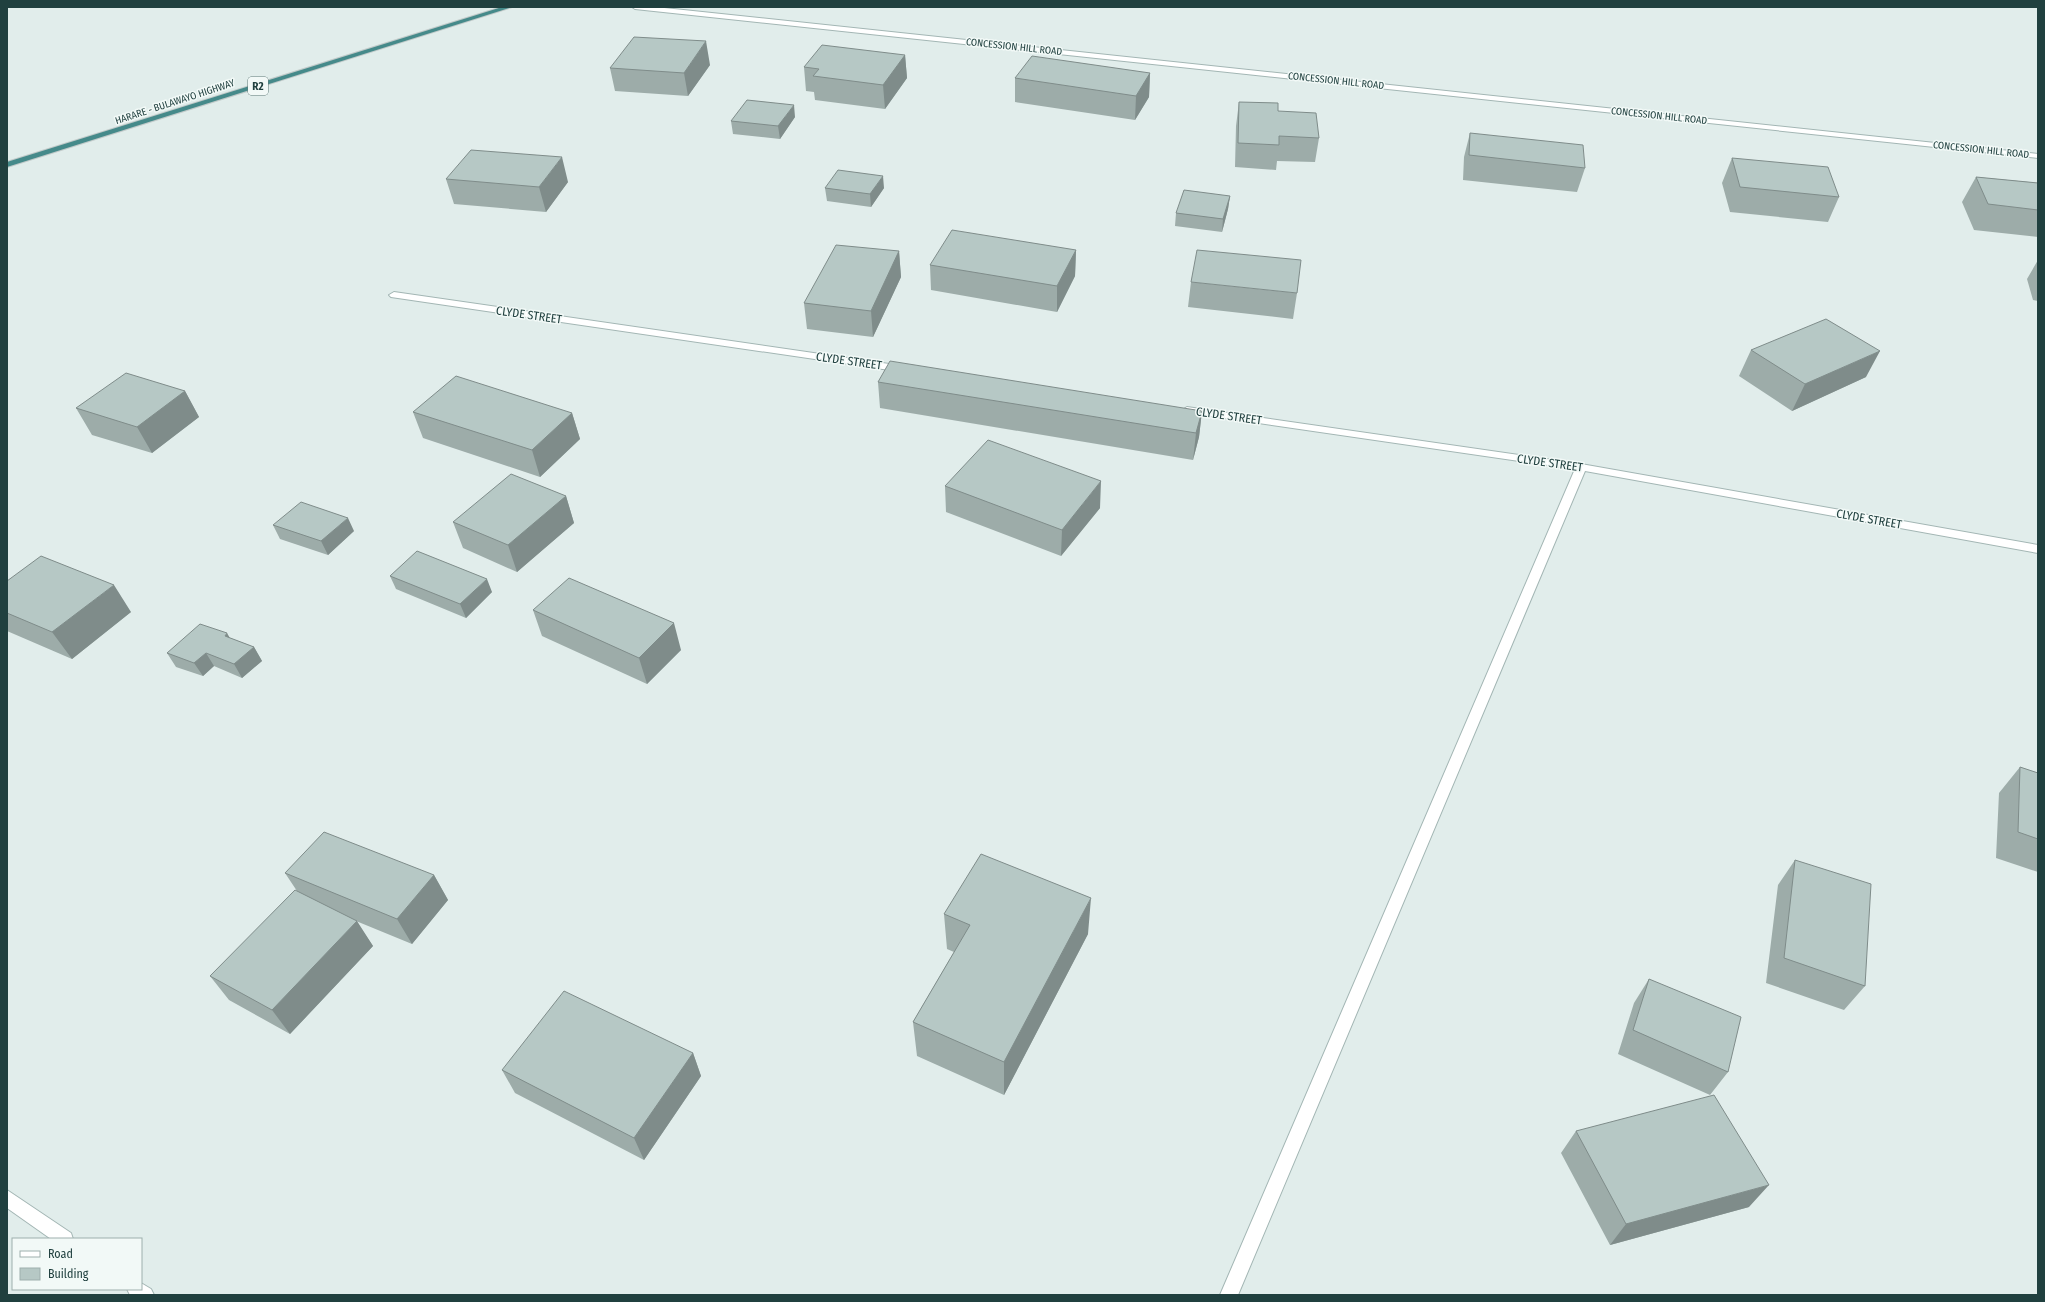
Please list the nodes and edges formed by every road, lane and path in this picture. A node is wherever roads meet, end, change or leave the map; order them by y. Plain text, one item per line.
1 (509, 7) edge
2 (635, 7) edge
3 (2038, 156) edge
4 (7, 166) edge
5 (394, 295) dead end
6 (917, 371) edge
7 (1178, 409) edge
8 (1581, 467) junction
9 (2038, 549) edge
10 (7, 1198) edge
11 (64, 1238) edge
12 (1229, 1295) edge

1 - 4 highway, HARARE - BULAWAYO HIGHWAY / R2
2 - 3 street, CONCESSION HILL ROAD
5 - 6 street, CLYDE STREET
7 - 8 street, CLYDE STREET
8 - 9 street, CLYDE STREET
8 - 12 street
10 - 11 street

